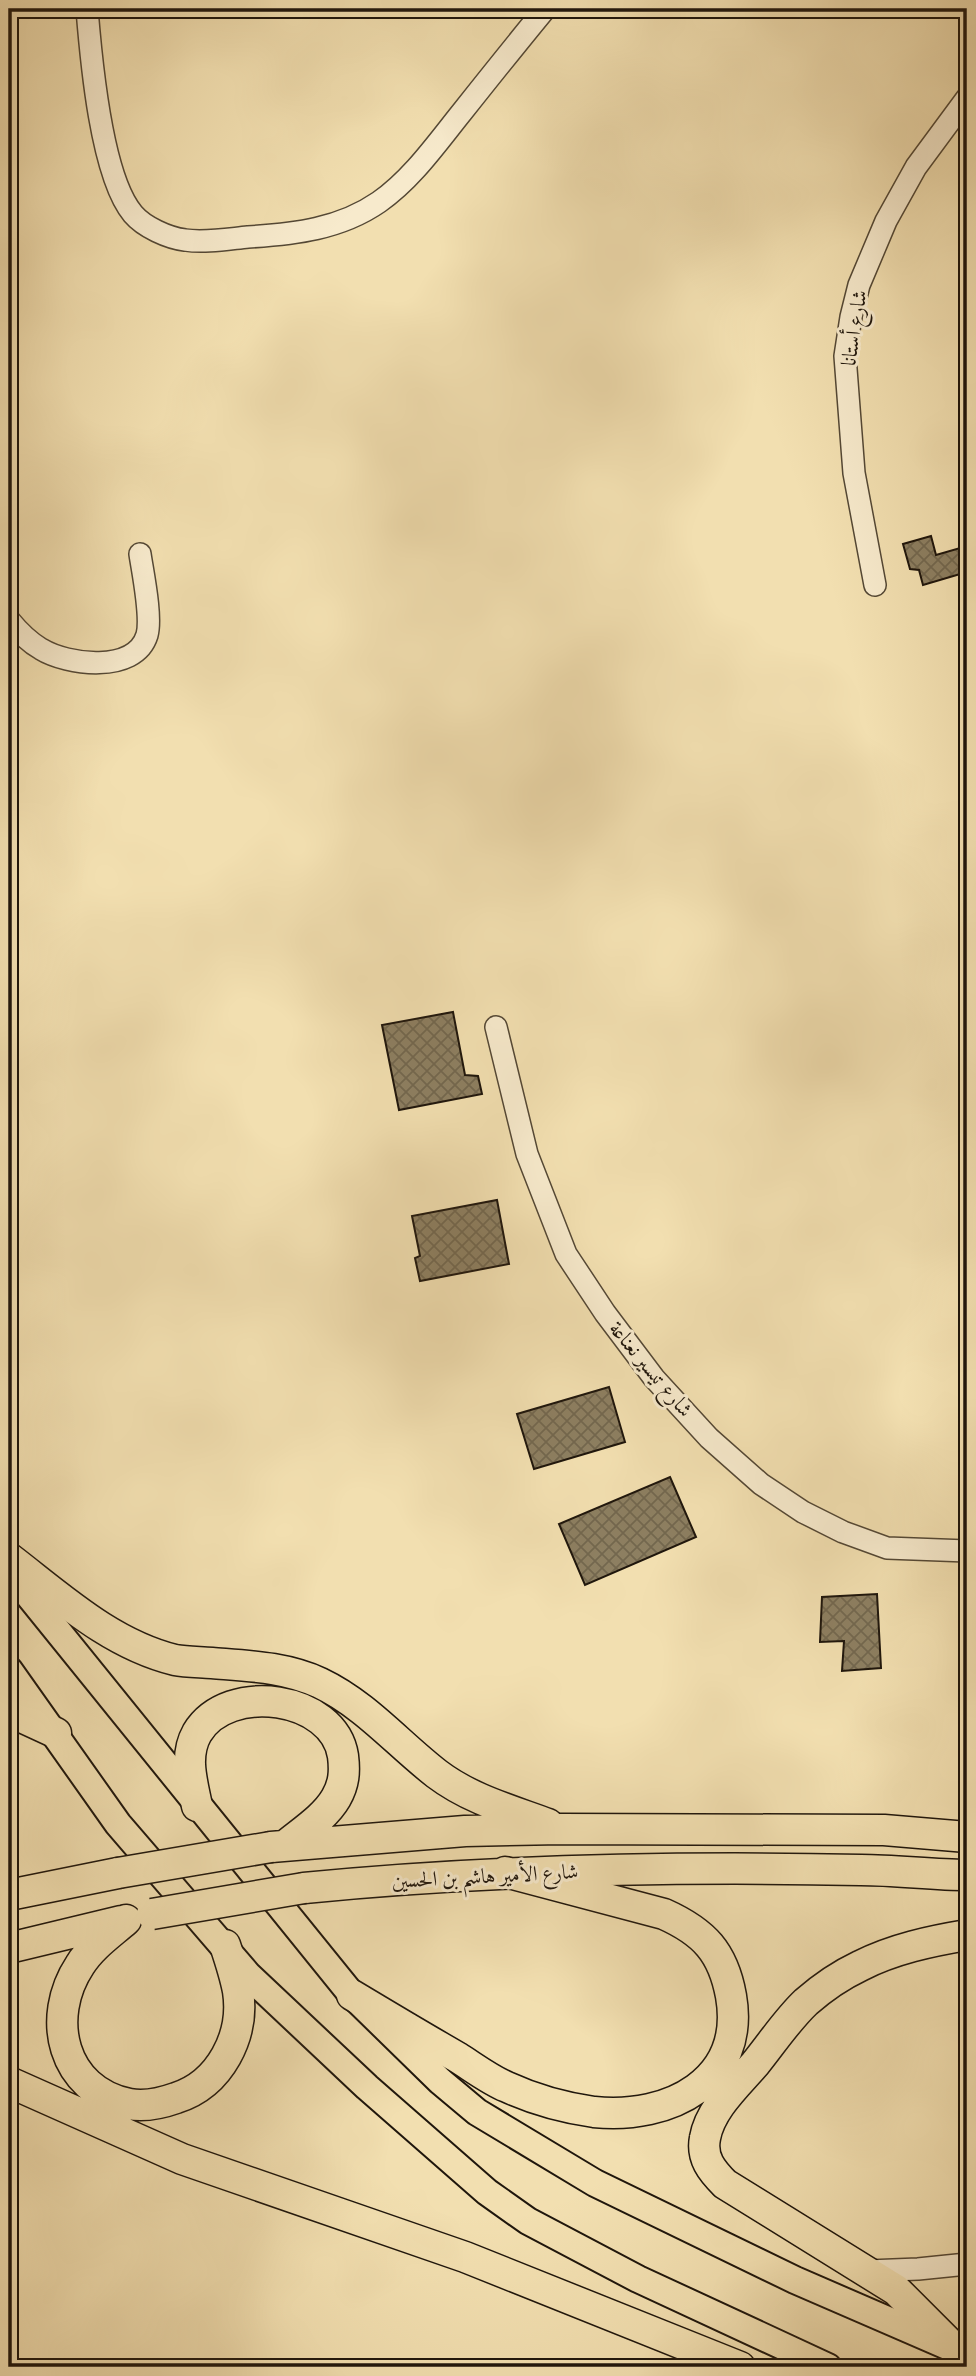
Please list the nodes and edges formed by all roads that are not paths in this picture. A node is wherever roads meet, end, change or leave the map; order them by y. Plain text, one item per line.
1 (88, 9) edge
2 (545, 9) edge
3 (967, 98) edge
4 (141, 554) dead end
5 (875, 585) dead end
6 (9, 620) edge
7 (496, 1027) dead end
8 (967, 1552) edge
9 (9, 1558) edge
10 (9, 1571) edge
11 (9, 1670) edge
12 (9, 1714) edge
13 (55, 1732) junction
14 (197, 1806) junction
15 (561, 1829) junction
16 (967, 1837) edge
17 (279, 1846) junction
18 (505, 1872) junction
19 (967, 1875) edge
20 (12, 1893) edge
21 (139, 1917) junction
22 (967, 1935) edge
23 (225, 1945) junction
24 (9, 1948) edge
25 (352, 1995) junction
26 (9, 2082) edge
27 (967, 2264) edge
28 (868, 2270) junction
29 (962, 2353) edge
30 (740, 2367) edge
31 (828, 2367) edge

1 - 2 street
3 - 5 street, شارع أستانا
4 - 6 street
7 - 8 street, شارع تيسير نعناعة
9 - 15 highway
10 - 14 main road
11 - 13 main road
12 - 13 highway
13 - 23 main road
14 - 17 highway
14 - 25 main road
15 - 16 highway, شارع الأمير هاشم بن الحسين
15 - 17 highway, شارع الأمير هاشم بن الحسين
17 - 20 highway, شارع الأمير هاشم بن الحسين, bridge
18 - 19 highway, شارع الأمير هاشم بن الحسين
18 - 21 highway, شارع الأمير هاشم بن الحسين, bridge
18 - 25 highway
21 - 23 highway
21 - 24 highway, شارع الأمير هاشم بن الحسين
22 - 28 highway
23 - 31 main road
25 - 29 main road
26 - 30 highway
27 - 28 street
28 - 29 highway

